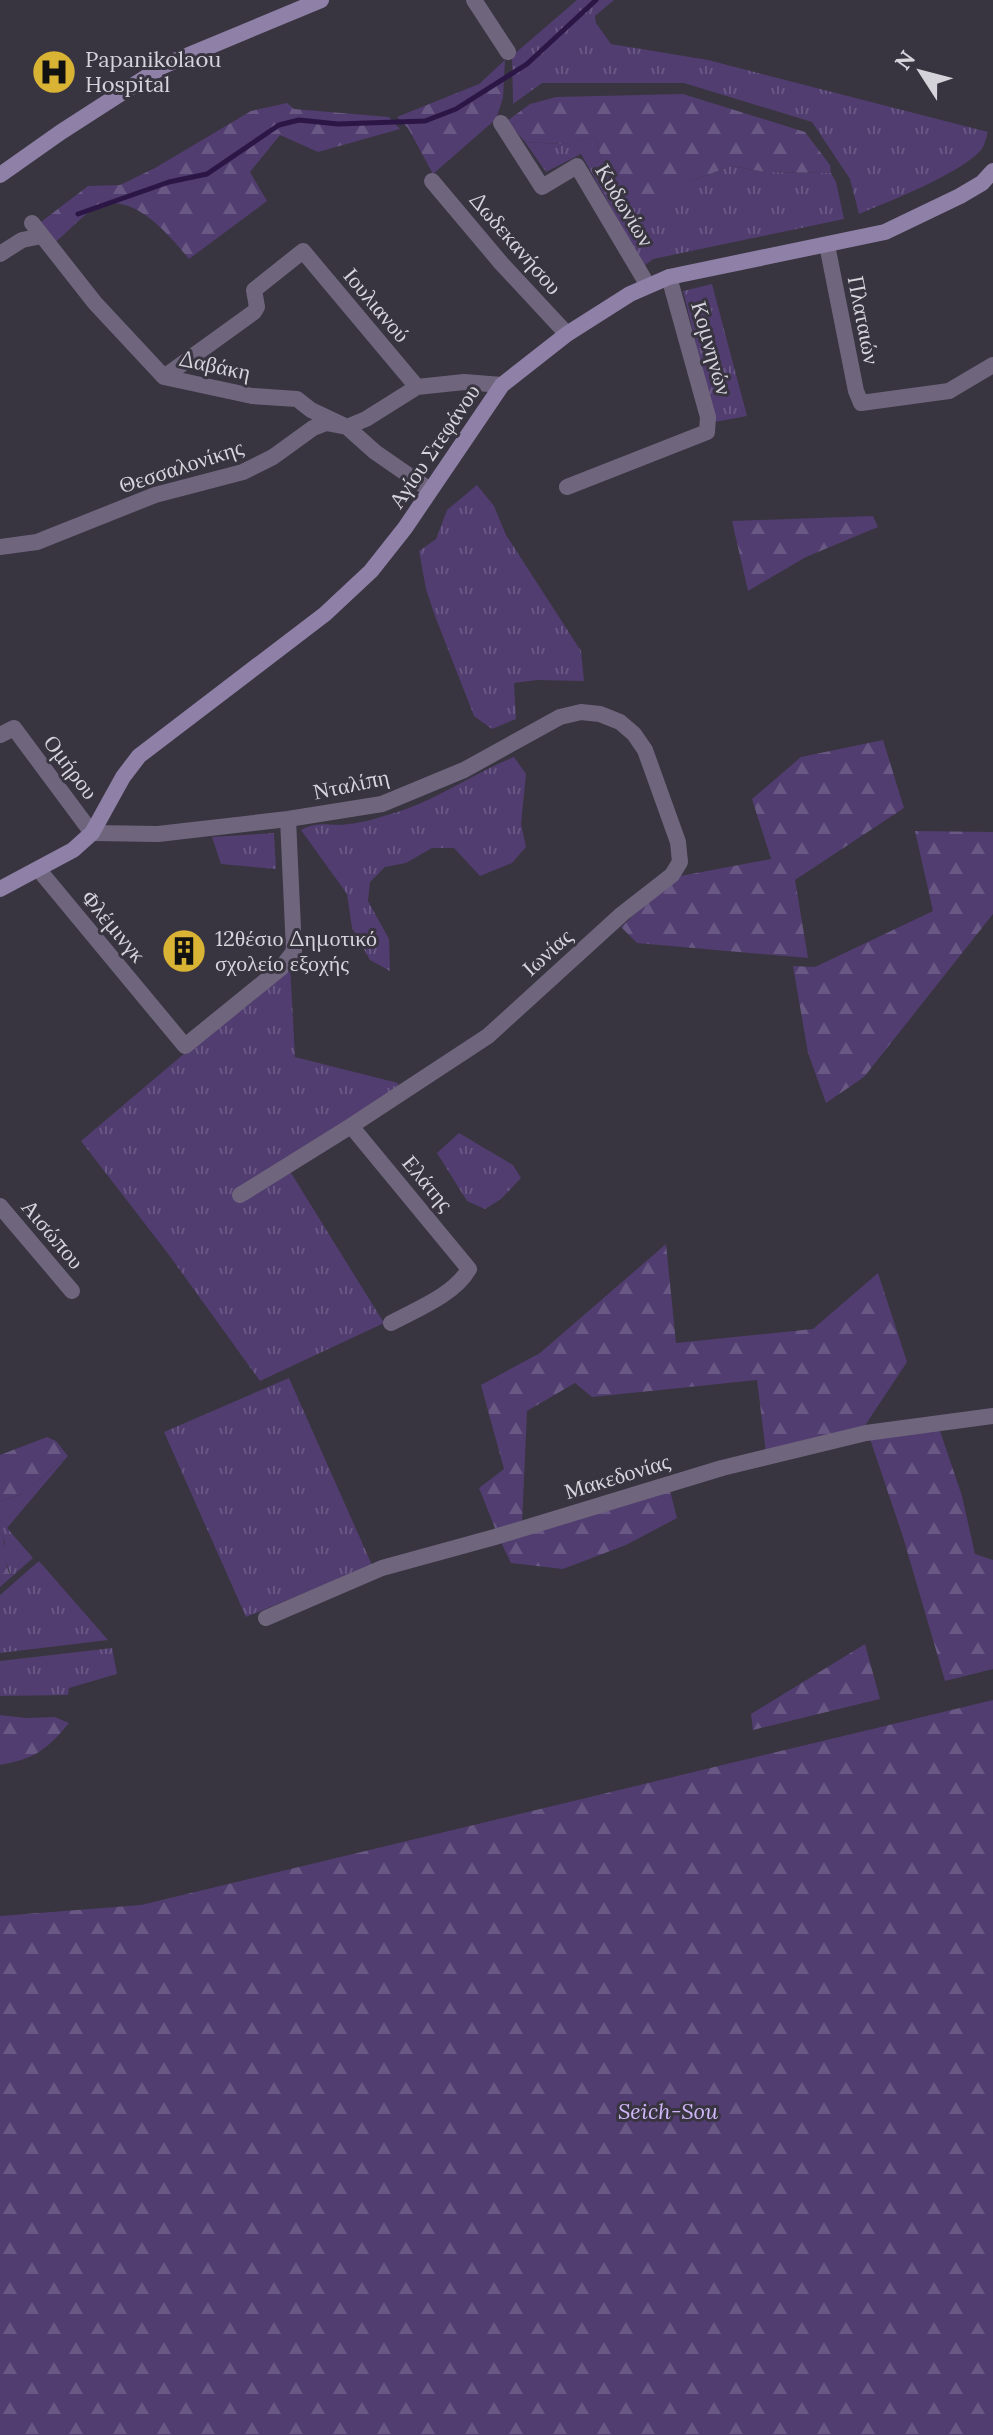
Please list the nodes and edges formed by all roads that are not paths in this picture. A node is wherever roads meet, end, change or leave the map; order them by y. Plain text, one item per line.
1 (321, 0) edge
2 (474, 0) edge
3 (508, 52) dead end
4 (501, 123) dead end
5 (993, 171) edge
6 (0, 175) edge
7 (432, 181) dead end
8 (827, 245) junction
9 (0, 254) edge
10 (669, 277) junction
11 (647, 284) junction
12 (567, 334) junction
13 (993, 365) edge
14 (164, 377) junction
15 (502, 385) junction
16 (417, 387) junction
17 (347, 427) junction
18 (567, 487) dead end
19 (430, 490) junction
20 (0, 547) edge
21 (600, 714) joint
22 (7, 732) edge
23 (288, 819) junction
24 (92, 833) junction
25 (39, 870) junction
26 (0, 889) edge
27 (351, 1126) junction
28 (240, 1195) dead end
29 (0, 1206) edge
30 (72, 1291) dead end
31 (391, 1323) dead end
32 (993, 1416) edge
33 (266, 1618) dead end

1 - 6 street
2 - 3 street
4 - 11 street, Κυδωνίων
5 - 8 street, Αγίου Στεφάνου
7 - 12 street, Δωδεκανήσου
8 - 10 street, Αγίου Στεφάνου
8 - 13 street, Πλαταιών
9 - 14 street, Δαβάκη
10 - 11 street, Αγίου Στεφάνου
10 - 18 street, Κομνηνών
11 - 12 street, Αγίου Στεφάνου
12 - 15 street, Αγίου Στεφάνου
14 - 16 street, Ιουλιανού
14 - 17 street, Δαβάκη
15 - 16 street, Θεσσαλονίκης
15 - 19 street, Αγίου Στεφάνου
16 - 17 street, Θεσσαλονίκης
17 - 19 street, Δαβάκη
17 - 20 street, Θεσσαλονίκης
19 - 24 street, Αγίου Στεφάνου
21 - 23 street, Νταλίπη
21 - 27 street, Ιωνίας
22 - 24 street, Ομήρου
23 - 24 street, Νταλίπη
23 - 25 street, Φλέμινγκ
24 - 25 street, Αγίου Στεφάνου
25 - 26 street, Αγίου Στεφάνου
27 - 28 street, Ιωνίας
27 - 31 street, Ελάτης
29 - 30 street, Αισώπου
32 - 33 street, Μακεδονίας

